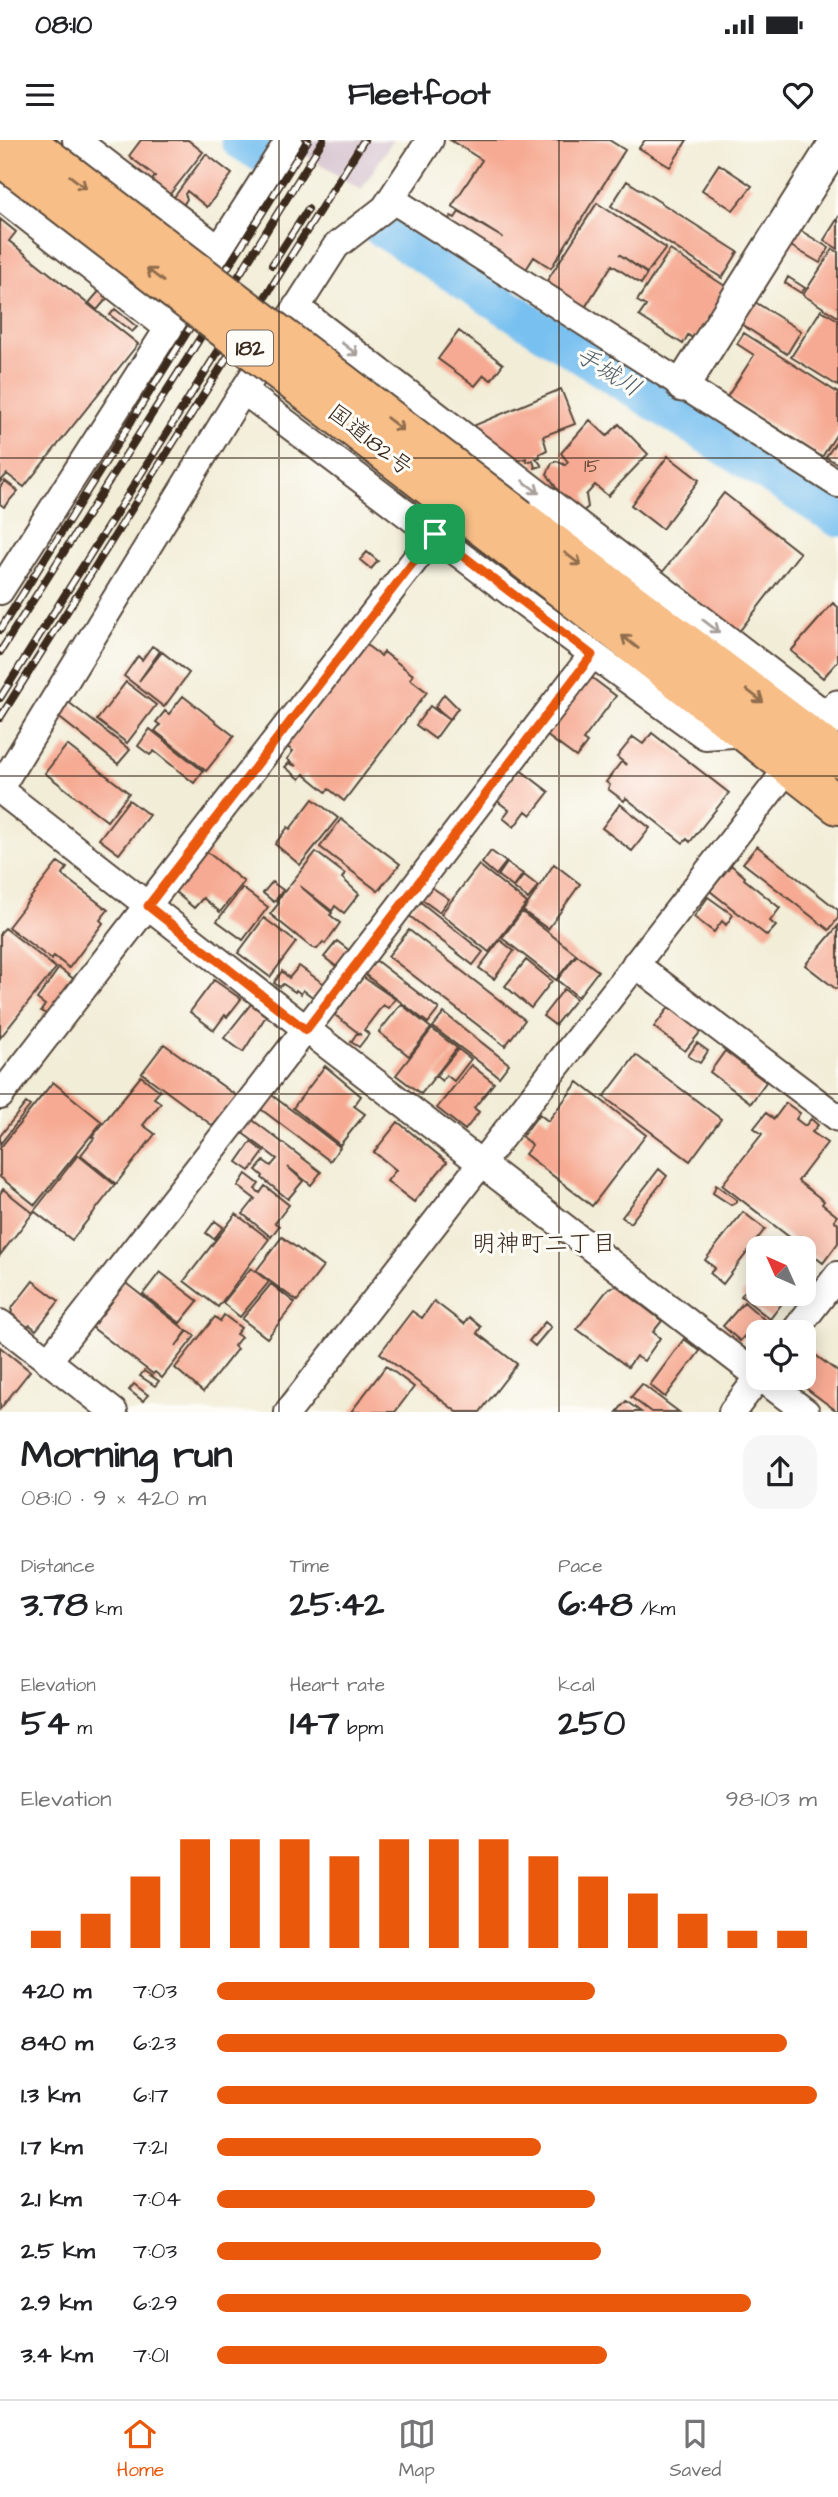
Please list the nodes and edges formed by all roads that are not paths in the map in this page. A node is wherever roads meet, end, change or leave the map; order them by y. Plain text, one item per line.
1 (24, 140) edge
2 (76, 140) edge
3 (430, 140) edge
4 (838, 140) edge
5 (287, 142) edge
6 (0, 156) edge
7 (0, 195) edge
8 (389, 204) junction
9 (219, 249) junction
10 (296, 307) junction
11 (169, 329) junction
12 (683, 385) junction
13 (245, 392) junction
14 (838, 484) edge
15 (510, 529) junction
16 (435, 534) junction
17 (0, 591) edge
18 (592, 655) junction
19 (746, 733) junction
20 (821, 738) edge
21 (0, 789) edge
22 (838, 805) edge
23 (148, 906) junction
24 (635, 964) junction
25 (306, 1030) junction
26 (0, 1096) edge
27 (838, 1118) edge
28 (482, 1163) junction
29 (838, 1275) edge
30 (803, 1320) edge
31 (0, 1323) edge
32 (49, 1360) junction
33 (746, 1367) edge
34 (749, 1390) edge
35 (776, 1390) edge
36 (114, 1412) edge
37 (288, 1412) edge
38 (732, 1412) edge
39 (806, 1412) edge

1 -> 15 highway, 国道182号 / 182, bridge
2 - 9 street
3 - 8 street
4 - 12 street
5 - 9 street
15 -> 6 highway, 国道182号 / 182, bridge
7 - 11 street
8 - 10 street
8 - 12 street
9 - 11 street
10 - 13 street
10 -> 20 street
11 - 17 street
12 - 14 street
13 - 16 street
13 - 21 street
19 -> 15 highway, 国道182号 / 182
15 -> 20 highway, 国道182号 / 182
16 - 18 street
16 - 23 street
18 - 19 street
18 - 25 street
19 - 20 highway, 国道182号 / 182
20 - 22 highway, 国道182号 / 182
20 - 24 street
21 - 23 street
23 - 25 street
23 - 26 street
24 - 27 street
24 - 28 street
25 - 28 street
25 - 32 street
28 - 33 street
28 - 37 street
29 - 30 street
31 - 32 street
32 - 36 street
34 - 38 street
35 - 39 street

